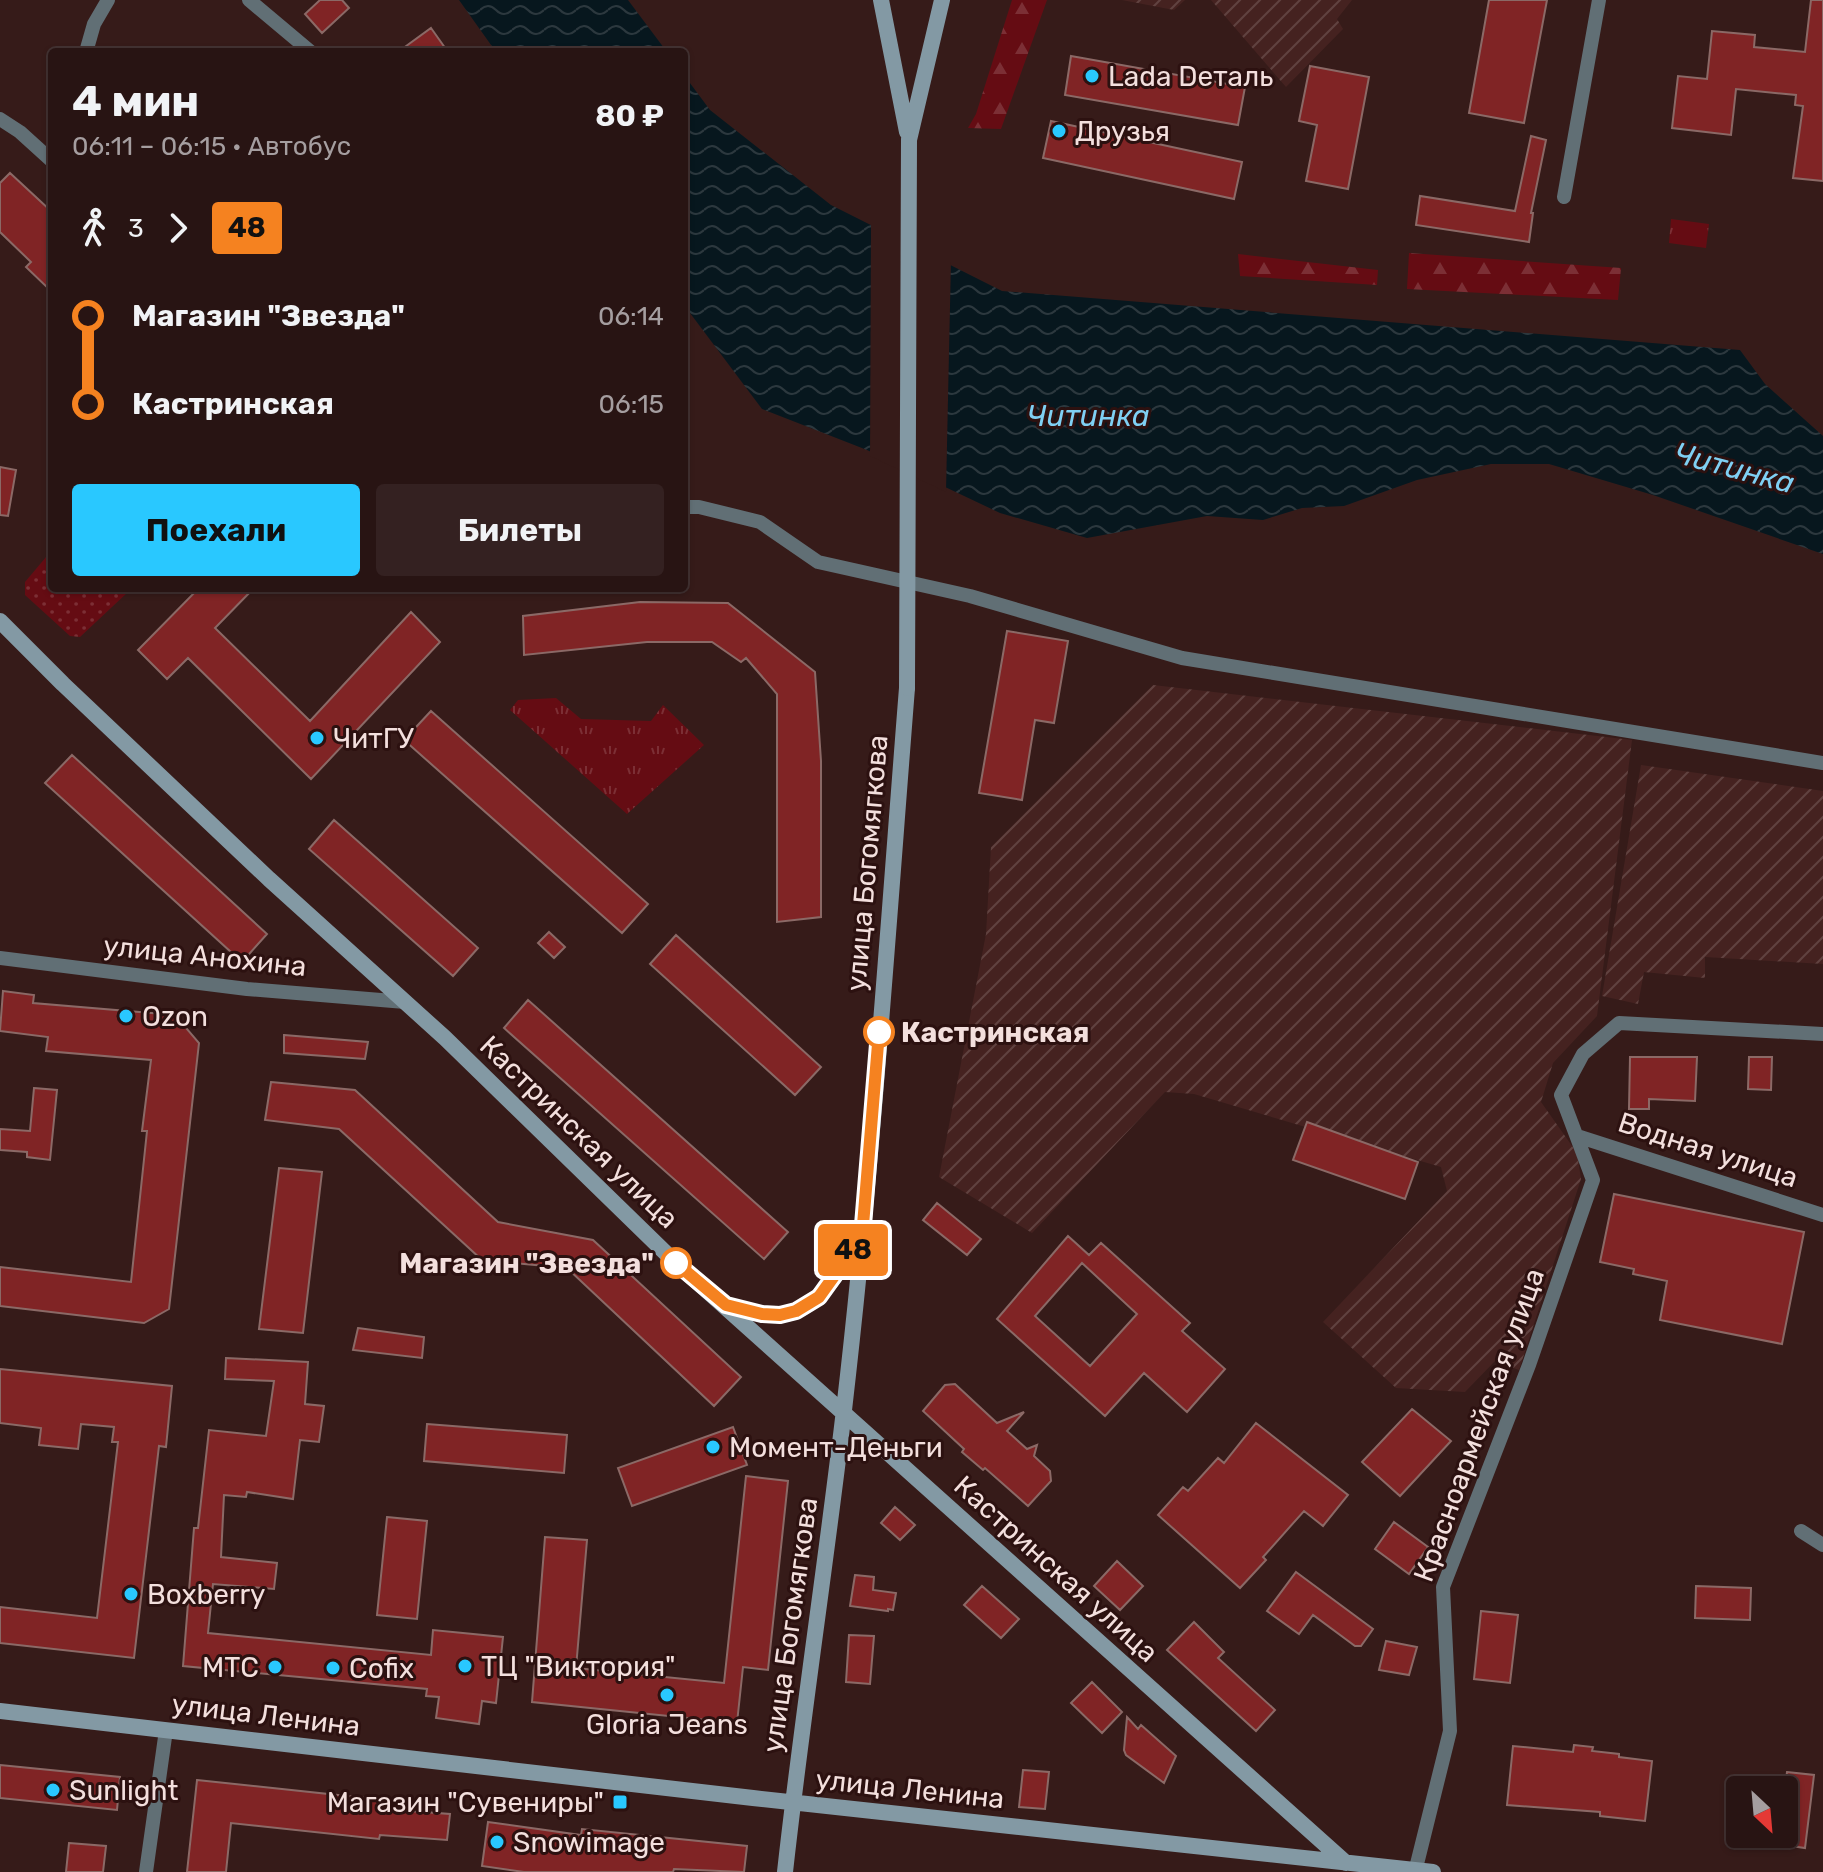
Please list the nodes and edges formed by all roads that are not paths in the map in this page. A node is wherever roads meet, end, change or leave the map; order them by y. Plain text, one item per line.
1 (108, 0) edge
2 (249, 0) edge
3 (881, 0) edge
4 (942, 0) edge
5 (1599, 0) edge
6 (87, 48) edge
7 (306, 48) edge
8 (0, 119) edge
9 (909, 140) junction
10 (48, 157) edge
11 (1564, 197) dead end
12 (688, 507) edge
13 (0, 621) edge
14 (1823, 763) edge
15 (0, 958) edge
16 (405, 1002) junction
17 (1823, 1034) edge
18 (1577, 1136) junction
19 (1823, 1215) edge
20 (862, 1237) junction
21 (726, 1305) junction
22 (844, 1412) junction
23 (1801, 1531) dead end
24 (1823, 1545) edge
25 (0, 1711) edge
26 (166, 1730) junction
27 (792, 1802) junction
28 (1346, 1863) junction
29 (1421, 1871) edge
30 (146, 1872) edge
31 (785, 1872) edge

1 - 6 street
2 - 7 street
3 - 9 main road
4 - 9 main road
5 - 11 street
8 - 10 street
9 - 20 main road, улица Богомягкова, bridge
12 - 14 street
13 - 16 main road, Кастринская улица
15 - 16 street, улица Анохина
16 - 21 main road, Кастринская улица
17 - 18 street, Красноармейская улица
18 - 19 street, Водная улица
18 - 29 street, Красноармейская улица
20 - 21 main road
20 - 22 main road, улица Богомягкова
21 - 22 main road, Кастринская улица
22 - 27 main road, улица Богомягкова
22 - 28 main road, Кастринская улица
23 - 24 street
25 - 26 main road, улица Ленина
26 - 27 main road, улица Ленина
26 - 30 street
27 - 28 main road, улица Ленина
27 - 31 main road, улица Богомягкова
28 - 29 main road, улица Ленина

